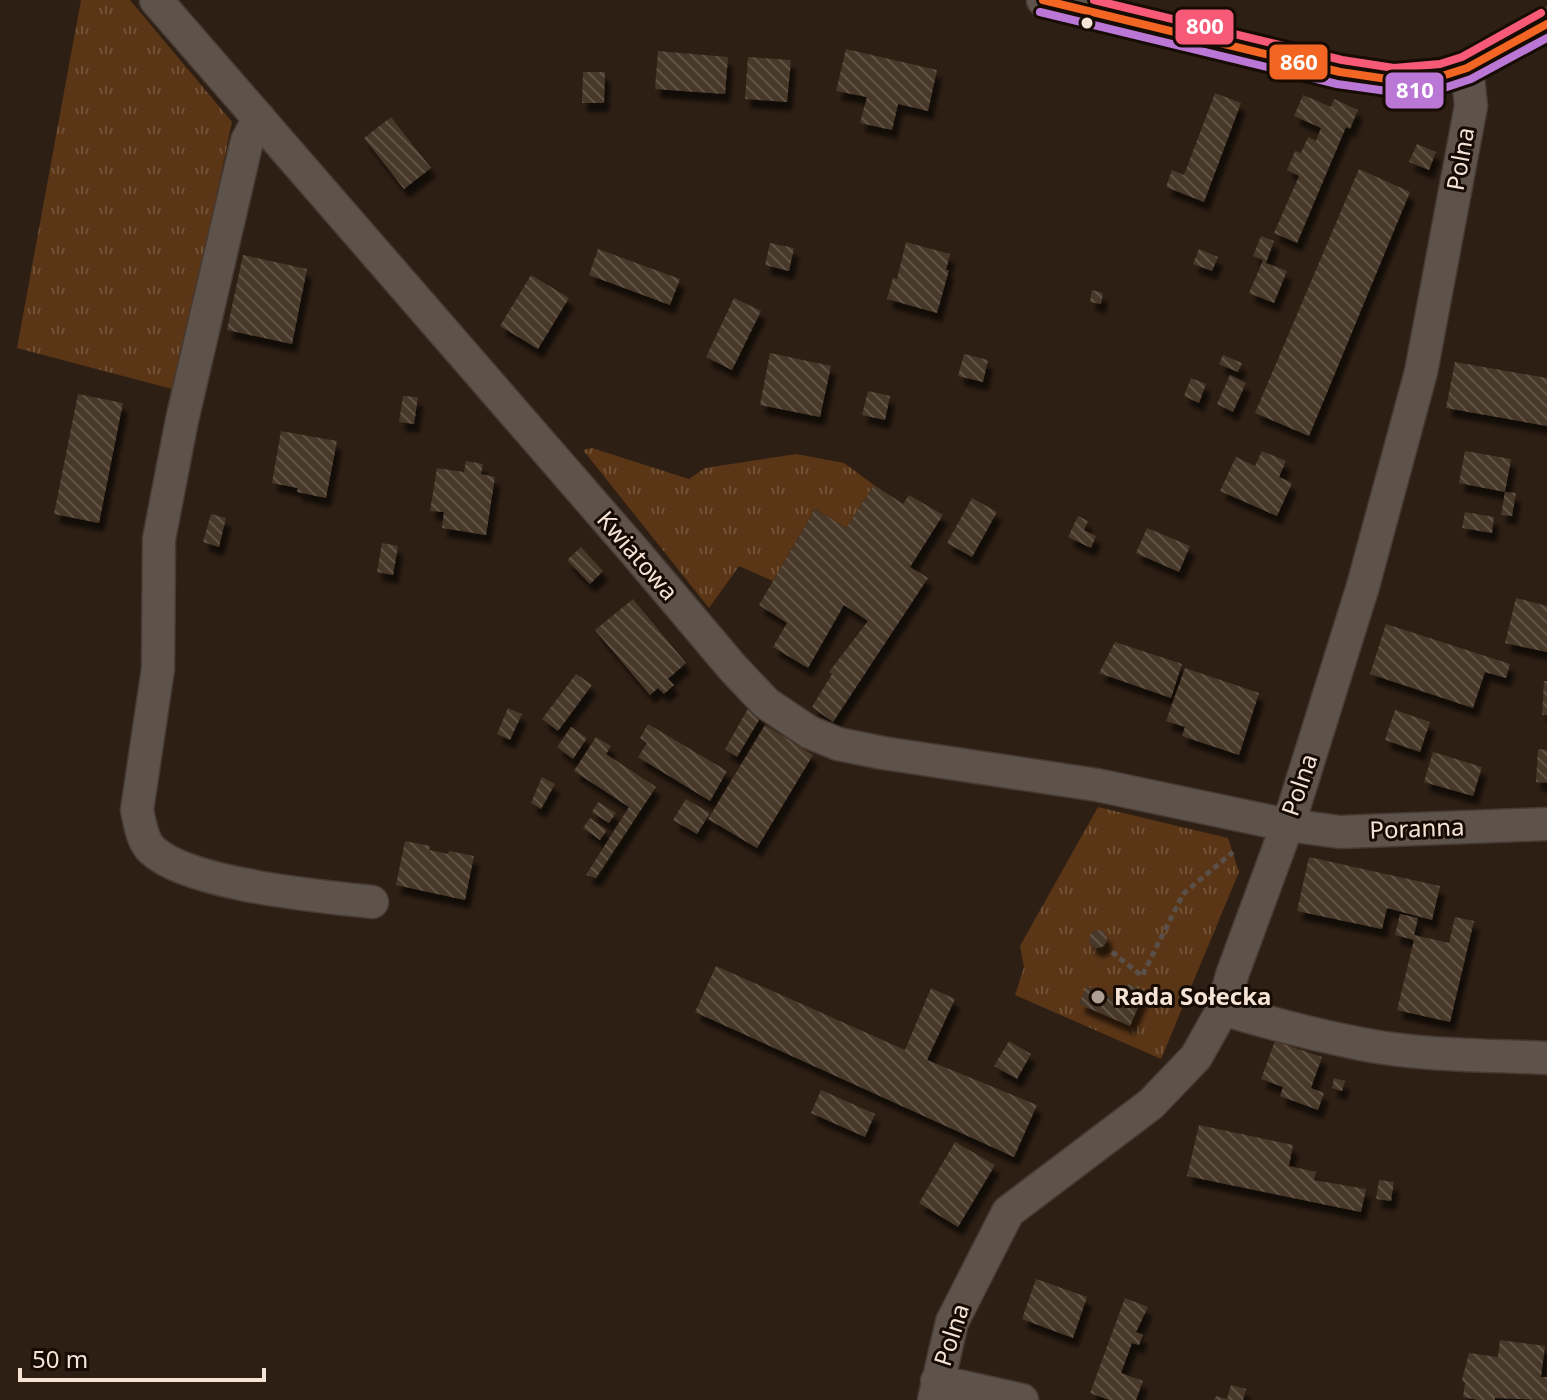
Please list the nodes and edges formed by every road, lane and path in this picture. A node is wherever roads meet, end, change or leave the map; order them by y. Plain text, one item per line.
1 (156, 0) edge
2 (1043, 0) edge
3 (1547, 24) edge
4 (1467, 68) junction
5 (259, 118) junction
6 (1547, 824) edge
7 (1287, 825) junction
8 (1233, 852) dead end
9 (372, 902) dead end
10 (1112, 952) dead end
11 (1223, 1009) junction
12 (1547, 1058) edge
13 (936, 1390) edge
14 (1022, 1400) edge

1 - 5 street, Kwiatowa
2 - 4 street
3 - 4 street
4 - 7 street, Polna
5 - 7 street, Kwiatowa
5 - 9 street
6 - 7 street, Poranna
7 - 11 street, Polna
8 - 10 path
11 - 12 street
11 - 13 street, Polna
13 - 14 street

